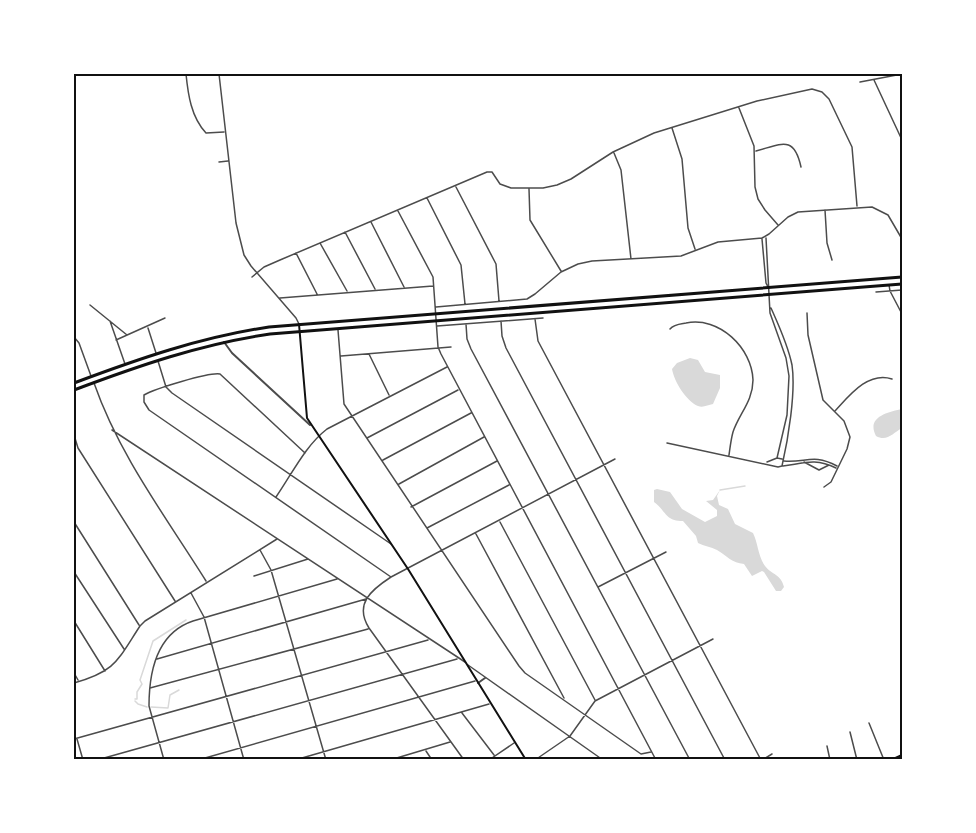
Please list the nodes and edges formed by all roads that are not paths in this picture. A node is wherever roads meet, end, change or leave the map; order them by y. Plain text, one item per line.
1 (186, 74) edge
2 (219, 74) edge
3 (903, 74) edge
4 (874, 80) junction
5 (860, 82) dead end
6 (738, 108) junction
7 (671, 127) junction
8 (225, 132) junction
9 (903, 140) edge
10 (755, 151) junction
11 (613, 152) junction
12 (229, 161) junction
13 (219, 162) dead end
14 (801, 167) dead end
15 (455, 186) junction
16 (529, 188) junction
17 (427, 198) junction
18 (857, 206) junction
19 (397, 209) junction
20 (825, 210) junction
21 (370, 221) junction
22 (779, 225) junction
23 (345, 232) junction
24 (766, 237) junction
25 (762, 238) junction
26 (903, 239) edge
27 (320, 243) junction
28 (696, 250) junction
29 (296, 253) junction
30 (631, 259) junction
31 (832, 260) dead end
32 (561, 272) junction
33 (257, 273) junction
34 (252, 277) dead end
35 (903, 278) edge
36 (903, 284) edge
37 (889, 285) junction
38 (434, 286) junction
39 (405, 288) junction
40 (769, 288) junction
41 (375, 290) junction
42 (903, 290) edge
43 (890, 291) junction
44 (347, 292) junction
45 (876, 292) dead end
46 (317, 294) junction
47 (769, 294) junction
48 (280, 298) junction
49 (499, 302) junction
50 (90, 305) dead end
51 (465, 305) junction
52 (435, 307) junction
53 (771, 308) junction
54 (807, 313) dead end
55 (293, 314) junction
56 (435, 314) junction
57 (903, 314) edge
58 (165, 318) dead end
59 (543, 318) dead end
60 (535, 319) junction
61 (109, 320) junction
62 (436, 320) junction
63 (501, 321) junction
64 (299, 324) junction
65 (466, 324) junction
66 (287, 325) junction
67 (436, 326) junction
68 (148, 327) junction
69 (337, 328) junction
70 (670, 329) dead end
71 (300, 331) junction
72 (127, 335) junction
73 (74, 337) edge
74 (116, 340) junction
75 (224, 342) junction
76 (438, 347) junction
77 (451, 347) dead end
78 (156, 353) junction
79 (369, 354) junction
80 (340, 356) junction
81 (158, 359) junction
82 (125, 364) junction
83 (448, 367) junction
84 (91, 377) junction
85 (892, 379) dead end
86 (74, 383) edge
87 (94, 383) junction
88 (166, 387) junction
89 (459, 389) junction
90 (74, 390) edge
91 (390, 396) junction
92 (298, 411) junction
93 (835, 411) junction
94 (472, 413) junction
95 (307, 414) junction
96 (352, 416) junction
97 (311, 425) junction
98 (112, 430) junction
99 (74, 435) edge
100 (319, 435) junction
101 (485, 437) junction
102 (366, 439) junction
103 (667, 442) dead end
104 (306, 453) junction
105 (728, 456) junction
106 (615, 459) dead end
107 (776, 459) junction
108 (498, 460) junction
109 (783, 460) junction
110 (381, 461) junction
111 (803, 462) junction
112 (766, 463) junction
113 (825, 463) junction
114 (604, 465) junction
115 (775, 465) junction
116 (782, 466) junction
117 (838, 468) junction
118 (291, 475) junction
119 (576, 479) junction
120 (398, 484) junction
121 (510, 484) junction
122 (824, 487) dead end
123 (548, 494) junction
124 (276, 497) junction
125 (411, 507) junction
126 (523, 508) junction
127 (499, 520) junction
128 (74, 522) edge
129 (427, 528) junction
130 (476, 534) junction
131 (277, 538) junction
132 (392, 544) junction
133 (259, 550) junction
134 (442, 550) junction
135 (666, 552) dead end
136 (654, 558) junction
137 (309, 559) junction
138 (408, 569) junction
139 (271, 570) junction
140 (74, 572) edge
141 (626, 573) junction
142 (254, 576) dead end
143 (391, 577) junction
144 (338, 579) junction
145 (207, 582) junction
146 (598, 587) junction
147 (190, 592) junction
148 (279, 596) junction
149 (367, 599) junction
150 (176, 602) junction
151 (204, 617) junction
152 (74, 621) edge
153 (286, 622) junction
154 (140, 626) junction
155 (369, 628) junction
156 (713, 639) dead end
157 (429, 640) junction
158 (211, 644) junction
159 (700, 646) junction
160 (294, 648) junction
161 (125, 649) junction
162 (387, 652) junction
163 (458, 658) junction
164 (156, 659) junction
165 (672, 660) junction
166 (465, 663) junction
167 (219, 669) junction
168 (105, 671) junction
169 (74, 673) edge
170 (402, 675) junction
171 (645, 675) junction
172 (302, 676) junction
173 (485, 678) junction
174 (79, 681) junction
175 (477, 682) junction
176 (74, 683) edge
177 (150, 688) junction
178 (619, 689) junction
179 (226, 695) junction
180 (418, 697) junction
181 (564, 699) junction
182 (309, 701) junction
183 (595, 701) junction
184 (490, 703) junction
185 (461, 712) junction
186 (585, 714) junction
187 (151, 717) junction
188 (435, 720) junction
189 (234, 722) junction
190 (869, 723) dead end
191 (316, 726) junction
192 (850, 732) dead end
193 (570, 736) junction
194 (75, 739) edge
195 (159, 742) junction
196 (451, 742) junction
197 (515, 742) junction
198 (827, 746) dead end
199 (240, 748) junction
200 (425, 750) junction
201 (323, 752) junction
202 (652, 752) junction
203 (772, 754) dead end
204 (903, 754) edge
205 (494, 755) junction
206 (769, 756) junction
207 (400, 758) edge
208 (83, 759) edge
209 (97, 759) edge
210 (164, 759) edge
211 (198, 759) edge
212 (244, 759) edge
213 (295, 759) edge
214 (326, 759) edge
215 (390, 759) edge
216 (432, 759) edge
217 (464, 759) edge
218 (489, 759) edge
219 (526, 759) edge
220 (535, 759) edge
221 (603, 759) edge
222 (656, 759) edge
223 (690, 759) edge
224 (725, 759) edge
225 (761, 759) edge
226 (771, 759) edge
227 (830, 759) edge
228 (857, 759) edge
229 (884, 759) edge
230 (891, 759) edge

1 - 8 street
2 - 8 street
3 - 4 street
4 - 5 street
4 - 9 street
6 - 7 street
6 - 10 street
6 - 18 street
7 - 11 street
7 - 28 street
8 - 12 street
10 - 14 street
10 - 22 street
11 - 16 street
11 - 30 street
12 - 13 street
12 - 33 street
15 - 16 street
15 - 17 street
15 - 49 street
16 - 32 street
17 - 19 street
17 - 51 street
18 - 20 street
18 - 26 street
19 - 21 street
19 - 38 street
20 - 22 street
20 - 31 street
21 - 23 street
21 - 39 street
22 - 24 street
23 - 27 street
23 - 41 street
24 - 25 street
24 - 40 street
25 - 28 street
25 - 40 street
27 - 29 street
27 - 44 street
28 - 30 street
29 - 33 street
29 - 46 street
30 - 32 street
32 - 49 street
33 - 34 street
33 - 48 street
35 - 40 highway
36 - 37 highway
37 - 43 street
37 - 47 highway
38 - 39 street
38 - 52 street
39 - 41 street
40 - 47 street
40 - 56 highway
41 - 44 street
42 - 43 street
43 - 45 street
43 - 57 street
44 - 46 street
46 - 48 street
47 - 53 street
47 - 62 highway
48 - 55 street
49 - 51 street
50 - 61 street
51 - 52 street
52 - 56 street
53 - 107 street
53 - 109 street
54 - 93 street
55 - 64 street
55 - 66 street
56 - 62 street
56 - 64 highway
58 - 68 street
59 - 60 street
60 - 63 street
60 - 114 street
61 - 72 street
61 - 74 street
62 - 67 street
62 - 69 highway
63 - 65 street
63 - 119 street
64 - 66 highway
64 - 71 main road
65 - 67 street
65 - 123 street
66 - 78 highway
67 - 76 street
68 - 72 street
68 - 78 street
69 - 71 highway
69 - 80 street
70 - 105 street
71 - 75 highway
71 - 95 main road
72 - 74 street
73 - 84 street
74 - 82 street
75 - 81 highway
75 - 92 street
76 - 77 street
76 - 79 street
76 - 83 street
78 - 82 highway
79 - 80 street
79 - 91 street
80 - 96 street
81 - 87 highway
81 - 88 street
82 - 84 highway
83 - 89 street
83 - 91 street
84 - 86 highway
85 - 93 street
87 - 90 highway
87 - 98 street
88 - 104 street
88 - 118 street
88 - 124 street
89 - 94 street
89 - 102 street
91 - 96 street
92 - 95 street
92 - 97 street
93 - 117 street
94 - 101 street
94 - 110 street
95 - 97 main road
96 - 100 street
96 - 102 street
97 - 100 main road
98 - 131 street
98 - 145 street
99 - 150 street
100 - 104 street
100 - 132 main road
101 - 108 street
101 - 120 street
102 - 110 street
103 - 105 street
104 - 118 street
105 - 112 street
106 - 114 street
107 - 109 street
107 - 112 street
107 - 115 street
108 - 121 street
108 - 125 street
109 - 113 street
109 - 116 street
110 - 120 street
111 - 113 street
111 - 113 street
111 - 116 street
112 - 115 street
113 - 117 street
113 - 117 street
114 - 119 street
114 - 136 street
115 - 116 street
117 - 122 street
118 - 124 street
118 - 132 street
119 - 123 street
119 - 141 street
120 - 125 street
121 - 126 street
121 - 129 street
123 - 126 street
123 - 146 street
124 - 143 street
125 - 129 street
126 - 127 street
126 - 178 street
127 - 130 street
127 - 183 street
128 - 154 street
129 - 134 street
130 - 134 street
130 - 181 street
131 - 133 street
131 - 137 street
132 - 138 main road
133 - 139 street
133 - 145 street
134 - 138 street
134 - 181 street
135 - 136 street
136 - 141 street
136 - 159 street
137 - 139 street
137 - 144 street
138 - 143 street
138 - 166 main road
139 - 142 street
139 - 148 street
140 - 161 street
141 - 146 street
141 - 165 street
143 - 149 street
144 - 148 street
144 - 149 street
145 - 147 street
146 - 171 street
147 - 150 street
147 - 151 street
148 - 151 street
148 - 153 street
149 - 153 street
149 - 155 street
149 - 157 street
150 - 154 street
151 - 158 street
151 - 164 street
152 - 168 street
153 - 158 street
153 - 160 street
154 - 161 street
155 - 160 street
155 - 162 street
156 - 159 street
157 - 162 street
157 - 163 street
158 - 164 street
158 - 167 street
159 - 165 street
159 - 225 street
160 - 167 street
160 - 172 street
161 - 168 street
162 - 170 street
162 - 172 street
163 - 166 street
163 - 170 street
164 - 177 street
165 - 171 street
165 - 224 street
166 - 173 street
166 - 175 main road
167 - 177 street
167 - 179 street
168 - 174 street
169 - 174 street
170 - 180 street
170 - 182 street
171 - 178 street
171 - 223 street
172 - 179 street
172 - 182 street
173 - 175 street
173 - 193 street
174 - 176 street
175 - 180 street
175 - 184 main road
177 - 187 street
178 - 183 street
178 - 202 street
179 - 187 street
179 - 189 street
180 - 188 street
180 - 191 street
181 - 186 street
182 - 189 street
182 - 191 street
183 - 186 street
184 - 185 street
184 - 197 main road
185 - 188 street
185 - 205 street
186 - 193 street
186 - 202 street
187 - 194 street
187 - 195 street
188 - 196 street
188 - 201 street
189 - 195 street
189 - 199 street
190 - 229 street
191 - 199 street
191 - 201 street
192 - 228 street
193 - 220 street
193 - 221 street
194 - 208 street
195 - 209 street
195 - 210 street
196 - 200 street
196 - 217 street
197 - 205 street
197 - 219 main road
198 - 227 street
199 - 211 street
199 - 212 street
200 - 207 street
200 - 216 street
201 - 213 street
201 - 214 street
202 - 222 street
203 - 206 street
204 - 230 main road
205 - 218 street
206 - 225 street
206 - 226 street
207 - 215 street

